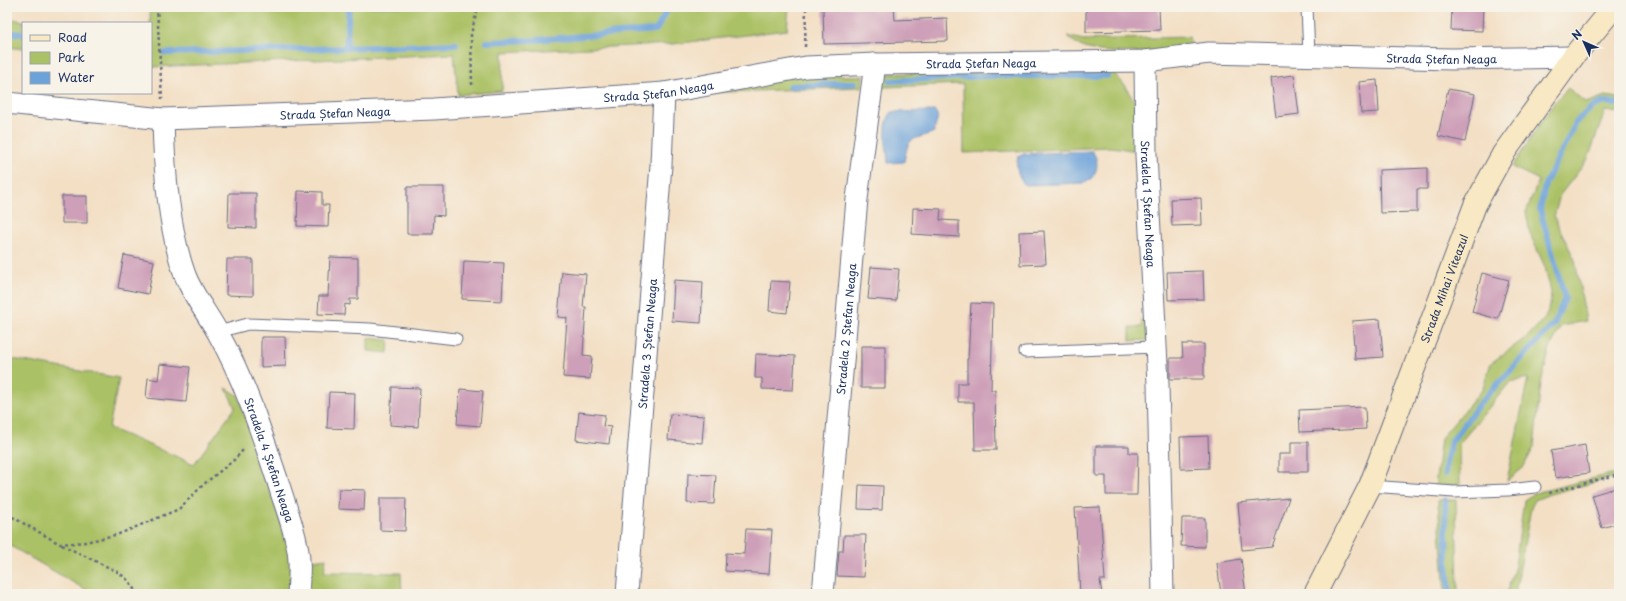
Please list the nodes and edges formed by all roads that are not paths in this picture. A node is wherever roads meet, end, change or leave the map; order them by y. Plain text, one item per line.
1 (1307, 7) edge
2 (1614, 7) edge
3 (1310, 55) junction
4 (1573, 57) junction
5 (1145, 61) junction
6 (875, 64) junction
7 (664, 93) junction
8 (7, 103) edge
9 (163, 119) junction
10 (218, 332) junction
11 (456, 339) dead end
12 (1156, 347) junction
13 (1025, 352) dead end
14 (1370, 486) junction
15 (1535, 487) dead end
16 (298, 594) edge
17 (627, 594) edge
18 (823, 594) edge
19 (1163, 594) edge
20 (1315, 594) edge

1 - 3 lane
2 - 4 street, Strada Mihai Viteazul
3 - 4 street, Strada Ștefan Neaga
3 - 5 street, Strada Ștefan Neaga
4 - 14 street, Strada Mihai Viteazul
5 - 6 street, Strada Ștefan Neaga
5 - 12 street, Stradela 1 Ștefan Neaga
6 - 7 street, Strada Ștefan Neaga
6 - 18 street, Stradela 2 Ștefan Neaga
7 - 9 street, Strada Ștefan Neaga
7 - 17 street, Stradela 3 Ștefan Neaga
8 - 9 street, Strada Ștefan Neaga
9 - 10 street, Stradela 4 Ștefan Neaga
10 - 11 lane
10 - 16 street, Stradela 4 Ștefan Neaga
12 - 13 lane
12 - 19 street, Stradela 1 Ștefan Neaga
14 - 15 lane
14 - 20 street, Strada Mihai Viteazul

